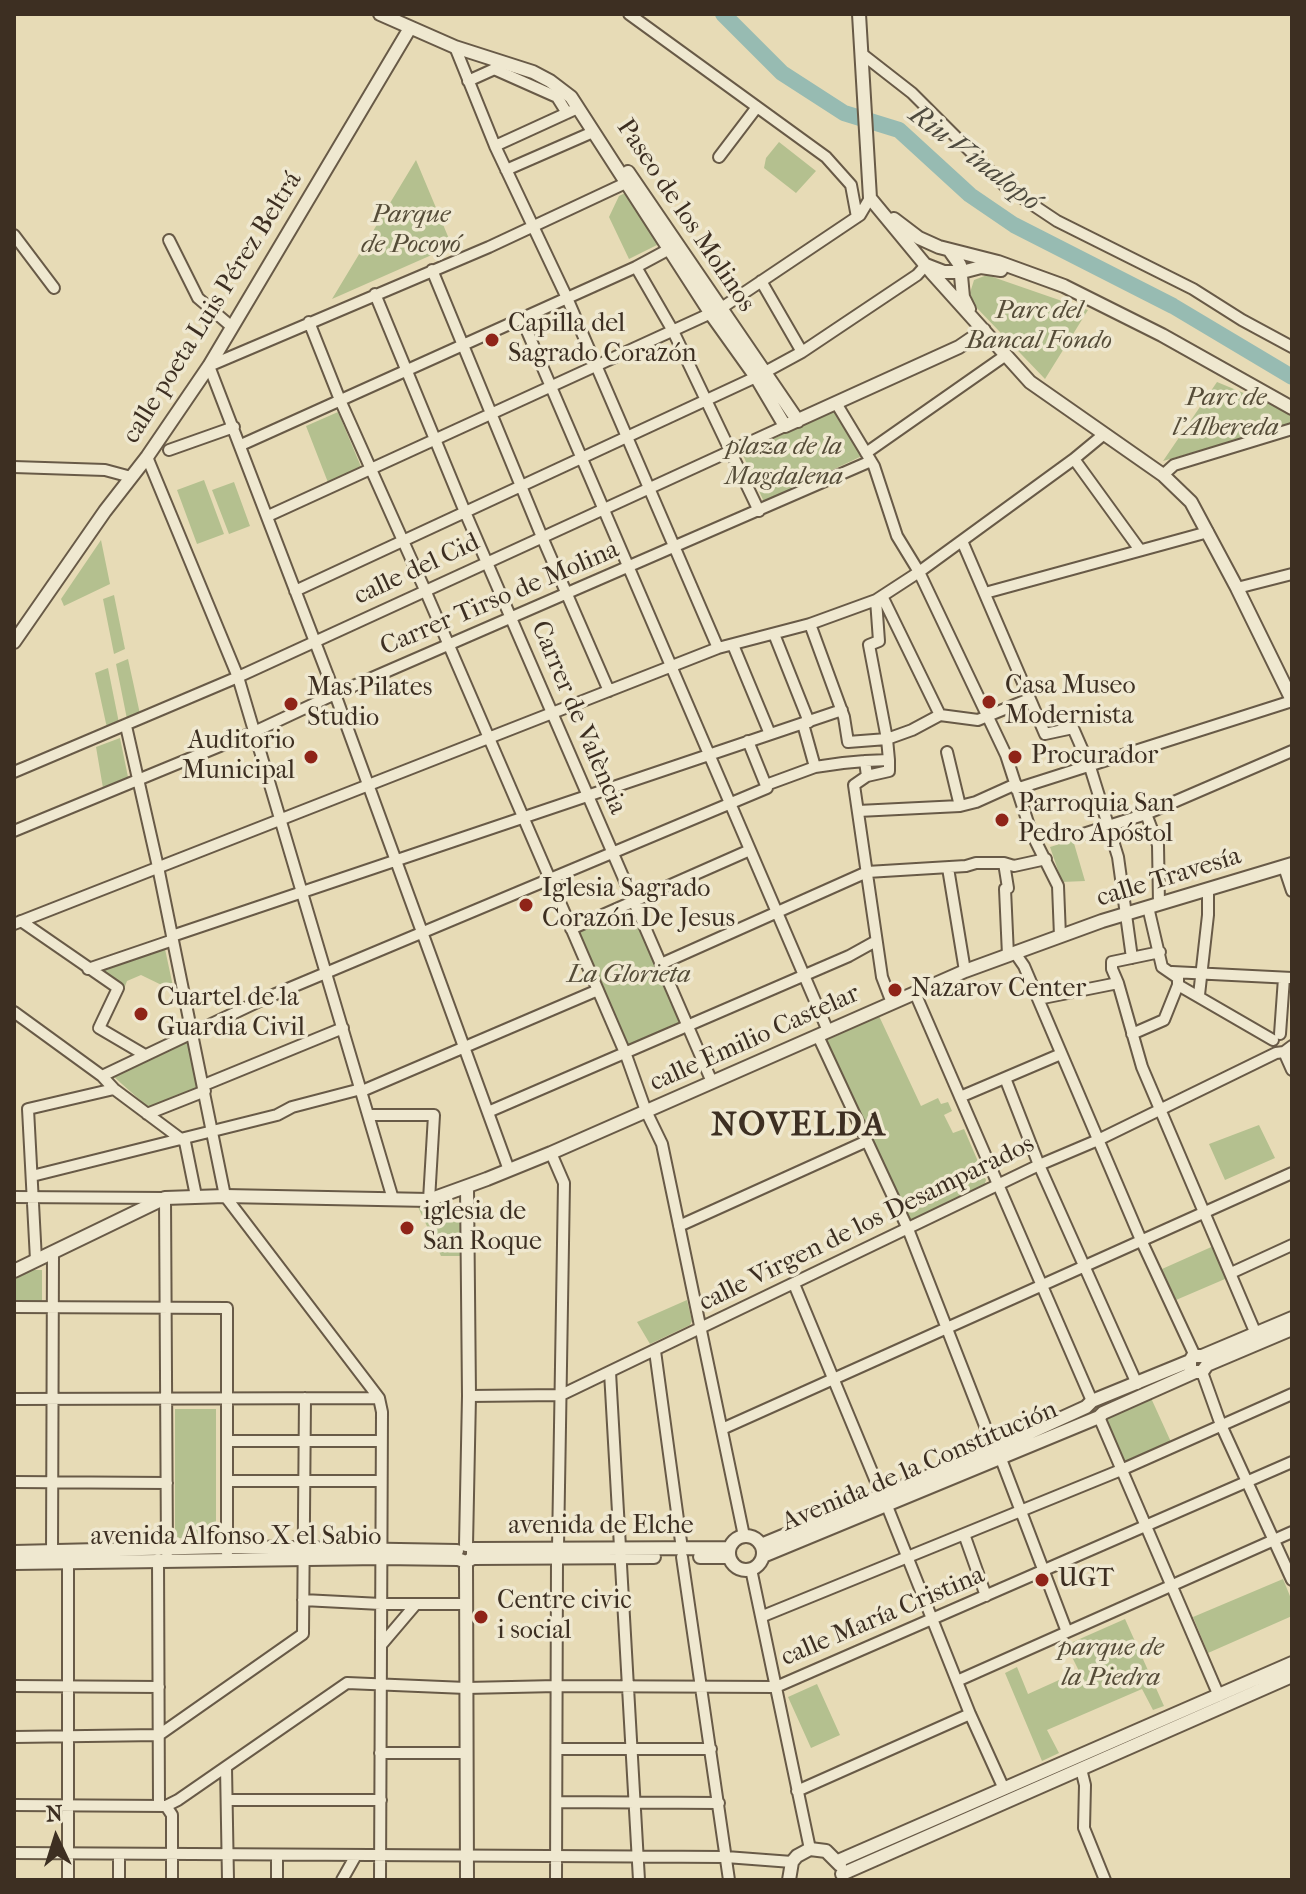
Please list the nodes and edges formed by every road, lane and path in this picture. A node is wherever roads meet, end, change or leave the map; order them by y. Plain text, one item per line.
1 (380, 14) edge
2 (629, 14) edge
3 (859, 14) edge
4 (410, 28) junction
5 (455, 47) junction
6 (862, 54) junction
7 (510, 64) junction
8 (494, 69) junction
9 (468, 81) junction
10 (757, 107) junction
11 (573, 111) junction
12 (593, 132) junction
13 (495, 146) junction
14 (719, 157) dead end
15 (506, 170) junction
16 (630, 182) junction
17 (870, 193) junction
18 (858, 216) junction
19 (886, 217) junction
20 (533, 227) junction
21 (14, 235) edge
22 (169, 240) dead end
23 (674, 247) junction
24 (950, 251) junction
25 (926, 265) junction
26 (636, 267) junction
27 (432, 270) junction
28 (962, 272) junction
29 (1027, 273) junction
30 (761, 281) junction
31 (54, 288) dead end
32 (375, 294) junction
33 (567, 298) junction
34 (716, 312) junction
35 (972, 316) junction
36 (521, 317) junction
37 (309, 322) junction
38 (232, 327) junction
39 (984, 330) junction
40 (673, 331) junction
41 (461, 345) junction
42 (1292, 347) edge
43 (802, 352) junction
44 (1006, 355) junction
45 (209, 366) junction
46 (598, 367) junction
47 (405, 371) junction
48 (760, 374) junction
49 (551, 388) junction
50 (706, 399) junction
51 (340, 400) junction
52 (836, 403) junction
53 (1292, 408) edge
54 (491, 416) junction
55 (798, 421) junction
56 (785, 426) junction
57 (234, 427) junction
58 (1292, 429) edge
59 (1103, 435) junction
60 (628, 436) junction
61 (436, 440) junction
62 (241, 445) junction
63 (169, 450) dead end
64 (730, 452) junction
65 (147, 457) junction
66 (582, 457) junction
67 (868, 457) junction
68 (1074, 459) junction
69 (14, 467) edge
70 (372, 469) junction
71 (1163, 475) junction
72 (131, 477) junction
73 (520, 486) junction
74 (650, 488) junction
75 (603, 509) junction
76 (759, 511) junction
77 (465, 512) junction
78 (268, 516) junction
79 (1208, 532) junction
80 (542, 537) junction
81 (403, 541) junction
82 (962, 541) junction
83 (675, 548) junction
84 (1140, 550) junction
85 (487, 562) junction
86 (628, 568) junction
87 (919, 572) junction
88 (1292, 574) edge
89 (1237, 588) junction
90 (425, 590) junction
91 (295, 591) junction
92 (985, 593) junction
93 (567, 594) junction
94 (879, 598) junction
95 (511, 617) junction
96 (810, 624) junction
97 (900, 632) junction
98 (774, 634) junction
99 (879, 641) junction
100 (14, 642) edge
101 (314, 642) junction
102 (448, 645) junction
103 (733, 645) junction
104 (718, 648) junction
105 (671, 668) junction
106 (238, 677) junction
107 (609, 691) junction
108 (335, 694) junction
109 (1029, 699) junction
110 (1292, 700) edge
111 (842, 710) junction
112 (554, 715) junction
113 (940, 715) junction
114 (988, 715) junction
115 (806, 723) junction
116 (126, 726) junction
117 (254, 732) junction
118 (770, 734) junction
119 (887, 739) junction
120 (489, 740) junction
121 (748, 741) junction
122 (1292, 751) edge
123 (947, 752) dead end
124 (708, 755) junction
125 (889, 760) junction
126 (865, 761) junction
127 (815, 767) junction
128 (1090, 767) junction
129 (14, 772) edge
130 (867, 776) junction
131 (138, 780) junction
132 (369, 786) junction
133 (766, 786) junction
134 (1016, 787) junction
135 (588, 796) junction
136 (730, 804) junction
137 (960, 806) junction
138 (858, 811) junction
139 (1146, 814) junction
140 (522, 818) junction
141 (281, 820) junction
142 (1108, 825) junction
143 (14, 831) edge
144 (1077, 836) dead end
145 (750, 850) junction
146 (613, 854) junction
147 (1046, 859) junction
148 (396, 860) junction
149 (1004, 863) junction
150 (1288, 865) edge
151 (158, 867) junction
152 (948, 868) junction
153 (867, 872) junction
154 (550, 880) junction
155 (1208, 890) junction
156 (1292, 891) edge
157 (302, 892) junction
158 (633, 901) junction
159 (1154, 906) junction
160 (776, 912) junction
161 (1125, 915) junction
162 (17, 922) edge
163 (571, 929) junction
164 (422, 934) junction
165 (1060, 936) junction
166 (172, 938) junction
167 (876, 941) junction
168 (1039, 945) junction
169 (1160, 952) junction
170 (1011, 954) junction
171 (1132, 958) junction
172 (661, 964) junction
173 (1024, 966) junction
174 (88, 969) junction
175 (965, 971) junction
176 (1172, 972) junction
177 (1202, 972) junction
178 (326, 974) junction
179 (803, 974) junction
180 (1288, 978) edge
181 (1118, 983) junction
182 (1178, 985) junction
183 (598, 990) junction
184 (915, 993) junction
185 (1199, 995) junction
186 (1038, 999) junction
187 (892, 1003) junction
188 (14, 1012) edge
189 (687, 1026) junction
190 (343, 1028) junction
191 (192, 1032) junction
192 (823, 1033) junction
193 (1132, 1034) junction
194 (1276, 1037) junction
195 (464, 1047) junction
196 (1286, 1049) edge
197 (625, 1053) junction
198 (1061, 1054) junction
199 (145, 1055) junction
200 (1292, 1070) edge
201 (102, 1076) junction
202 (1005, 1078) junction
203 (712, 1082) junction
204 (204, 1088) junction
205 (114, 1089) junction
206 (362, 1090) junction
207 (960, 1097) junction
208 (1160, 1109) junction
209 (646, 1111) junction
210 (488, 1112) junction
211 (147, 1114) junction
212 (369, 1115) junction
213 (212, 1131) junction
214 (180, 1139) junction
215 (1098, 1140) junction
216 (867, 1141) junction
217 (551, 1153) junction
218 (1039, 1165) junction
219 (509, 1170) junction
220 (1292, 1173) edge
221 (32, 1176) junction
222 (998, 1186) junction
223 (467, 1187) junction
224 (196, 1196) junction
225 (225, 1196) junction
226 (14, 1197) edge
227 (33, 1197) junction
228 (165, 1198) junction
229 (393, 1199) junction
230 (429, 1200) junction
231 (1205, 1212) junction
232 (679, 1226) junction
233 (908, 1229) junction
234 (1141, 1240) junction
235 (1292, 1245) edge
236 (53, 1252) junction
237 (36, 1260) junction
238 (1083, 1265) junction
239 (14, 1271) edge
240 (1231, 1273) junction
241 (794, 1284) junction
242 (1041, 1285) junction
243 (14, 1307) edge
244 (54, 1307) junction
245 (166, 1308) junction
246 (1292, 1318) edge
247 (946, 1327) junction
248 (701, 1329) junction
249 (1292, 1329) edge
250 (1256, 1334) junction
251 (655, 1351) junction
252 (1198, 1364) junction
253 (610, 1372) junction
254 (832, 1378) junction
255 (1137, 1384) junction
256 (1292, 1394) edge
257 (561, 1395) junction
258 (469, 1396) junction
259 (167, 1398) junction
260 (227, 1398) junction
261 (305, 1398) junction
262 (379, 1398) junction
263 (14, 1399) edge
264 (54, 1399) junction
265 (1095, 1410) junction
266 (1221, 1425) junction
267 (722, 1429) junction
268 (227, 1441) junction
269 (305, 1441) junction
270 (381, 1441) junction
271 (997, 1454) junction
272 (1292, 1462) edge
273 (1121, 1470) junction
274 (227, 1481) junction
275 (380, 1481) junction
276 (1248, 1481) junction
277 (14, 1482) edge
278 (304, 1482) junction
279 (54, 1483) junction
280 (167, 1483) junction
281 (884, 1501) junction
282 (1021, 1511) junction
283 (1145, 1527) junction
284 (1292, 1532) edge
285 (964, 1534) junction
286 (744, 1536) junction
287 (1274, 1540) junction
288 (762, 1551) junction
289 (14, 1552) edge
290 (557, 1552) junction
291 (620, 1552) junction
292 (729, 1552) junction
293 (227, 1553) junction
294 (303, 1553) junction
295 (381, 1553) junction
296 (682, 1553) junction
297 (466, 1554) junction
298 (164, 1555) junction
299 (52, 1556) junction
300 (68, 1556) junction
301 (907, 1557) junction
302 (14, 1563) edge
303 (751, 1569) junction
304 (1044, 1572) junction
305 (1292, 1580) edge
306 (1171, 1586) junction
307 (986, 1596) junction
308 (303, 1600) junction
309 (381, 1604) junction
310 (416, 1604) junction
311 (466, 1604) junction
312 (763, 1616) junction
313 (933, 1618) junction
314 (1067, 1632) junction
315 (382, 1644) junction
316 (1292, 1663) edge
317 (1292, 1676) edge
318 (957, 1681) junction
319 (381, 1684) junction
320 (14, 1686) edge
321 (68, 1686) junction
322 (557, 1686) junction
323 (628, 1686) junction
324 (702, 1686) junction
325 (159, 1687) junction
326 (776, 1687) junction
327 (466, 1688) junction
328 (1219, 1696) junction
329 (970, 1714) junction
330 (159, 1735) junction
331 (14, 1737) edge
332 (68, 1737) junction
333 (557, 1749) junction
334 (711, 1749) junction
335 (633, 1750) junction
336 (380, 1753) junction
337 (467, 1753) junction
338 (226, 1767) junction
339 (1081, 1769) junction
340 (1004, 1789) junction
341 (797, 1791) junction
342 (227, 1800) junction
343 (381, 1800) junction
344 (557, 1802) junction
345 (636, 1803) junction
346 (719, 1803) junction
347 (14, 1805) edge
348 (68, 1805) junction
349 (163, 1806) junction
350 (810, 1849) junction
351 (14, 1853) edge
352 (68, 1854) junction
353 (119, 1855) junction
354 (172, 1855) junction
355 (228, 1856) junction
356 (277, 1856) junction
357 (355, 1857) junction
358 (381, 1857) junction
359 (468, 1857) junction
360 (556, 1857) junction
361 (638, 1857) junction
362 (726, 1857) junction
363 (838, 1861) junction
364 (792, 1862) junction
365 (842, 1877) edge
366 (68, 1880) edge
367 (119, 1880) edge
368 (172, 1880) edge
369 (228, 1880) edge
370 (277, 1880) edge
371 (342, 1880) edge
372 (380, 1880) edge
373 (467, 1880) edge
374 (556, 1880) edge
375 (639, 1880) edge
376 (729, 1880) edge
377 (789, 1880) edge
378 (1105, 1880) edge

1 - 4 street, Paseo de los Molinos
2 - 10 street
3 - 6 street
4 - 5 street, Paseo de los Molinos
4 - 38 street, calle poeta Luis Pérez Beltrá
5 - 7 street, Paseo de los Molinos
5 - 9 street
6 - 17 street
6 - 42 street
7 - 8 street
7 - 11 street, Paseo de los Molinos
7 - 16 street, Paseo de los Molinos
8 - 9 street
8 - 11 street
9 - 13 street
10 - 14 street
10 - 18 street
11 - 12 street, Paseo de los Molinos
11 - 13 street
12 - 15 street
12 - 16 street, Paseo de los Molinos
13 - 15 street
15 - 20 street
16 - 20 street
16 - 23 street, Paseo de los Molinos
17 - 18 street
17 - 19 street
17 - 24 street
18 - 19 street
18 - 30 street
19 - 25 street
20 - 27 street
20 - 33 street
21 - 31 street
22 - 38 street
23 - 26 street
23 - 34 street, Paseo de los Molinos
24 - 25 street
24 - 28 street
24 - 29 street
25 - 28 street
25 - 35 street
25 - 43 street
26 - 33 street
26 - 40 street
27 - 32 street
27 - 41 street
28 - 29 street
28 - 35 street
29 - 53 street
30 - 34 street
30 - 43 street
32 - 37 street
32 - 47 street, Carrer de València
33 - 36 street
33 - 46 street
34 - 40 street
34 - 48 street, Paseo de los Molinos
35 - 39 street
36 - 41 street
36 - 49 street
37 - 45 street
37 - 51 street
38 - 45 street, calle poeta Luis Pérez Beltrá
39 - 44 street
39 - 52 street, calle del Cid
40 - 46 street
40 - 50 street
41 - 47 street
41 - 54 street
43 - 48 street
44 - 59 street
44 - 67 street, Carrer Tirso de Molina
45 - 57 street
45 - 65 street, calle poeta Luis Pérez Beltrá
46 - 49 street
46 - 60 street
47 - 51 street
47 - 61 street, Carrer de València
48 - 50 street
48 - 55 street, Paseo de los Molinos
48 - 56 street, Paseo de los Molinos
49 - 54 street
49 - 66 street
50 - 60 street
50 - 64 street
51 - 62 street
51 - 70 street
52 - 55 street, calle del Cid
52 - 67 street
54 - 61 street
54 - 73 street
55 - 56 street, calle del Cid
56 - 64 street, calle del Cid
57 - 62 street
57 - 63 street
58 - 71 street
59 - 68 street
59 - 71 street
60 - 66 street
60 - 74 street
61 - 70 street
61 - 77 street, Carrer de València
62 - 78 street
64 - 74 street, calle del Cid
64 - 76 street
65 - 72 street, calle poeta Luis Pérez Beltrá
65 - 106 street
66 - 73 street
66 - 75 street
67 - 76 street, Carrer Tirso de Molina
67 - 87 street
68 - 82 street
68 - 84 street
69 - 72 street
70 - 78 street
70 - 81 street
71 - 79 street
72 - 100 street, calle poeta Luis Pérez Beltrá
73 - 77 street
73 - 80 street
74 - 75 street, calle del Cid
74 - 83 street
75 - 80 street, calle del Cid
75 - 86 street
76 - 83 street, Carrer Tirso de Molina
77 - 81 street
77 - 85 street, Carrer de València
78 - 91 street
79 - 84 street
79 - 89 street
80 - 85 street, calle del Cid
80 - 93 street
81 - 90 street
81 - 91 street
82 - 87 street
82 - 92 street
83 - 86 street, Carrer Tirso de Molina
83 - 104 street
84 - 92 street
85 - 90 street, calle del Cid
85 - 95 street, Carrer de València
86 - 93 street, Carrer Tirso de Molina
86 - 105 street
87 - 94 street
87 - 114 street
88 - 89 street
89 - 110 street
90 - 101 street, calle del Cid
90 - 102 street
91 - 101 street
92 - 109 street
93 - 95 street, Carrer Tirso de Molina
93 - 107 street
94 - 96 street
94 - 97 street
94 - 99 street
95 - 102 street, Carrer Tirso de Molina
95 - 112 street, Carrer de València
96 - 98 street
96 - 111 street
97 - 99 street
97 - 113 street
98 - 103 street
98 - 115 street
99 - 119 street
101 - 106 street, calle del Cid
101 - 108 street
102 - 108 street, Carrer Tirso de Molina
102 - 120 street
103 - 104 street
103 - 118 street
104 - 105 street
105 - 107 street
105 - 124 street
106 - 116 street, calle del Cid
106 - 117 street
107 - 112 street
108 - 117 street, Carrer Tirso de Molina
108 - 132 street
109 - 114 street
109 - 128 street
110 - 128 street
111 - 115 street
111 - 119 street
112 - 120 street
112 - 135 street, Carrer de València
113 - 114 street
113 - 119 street
114 - 134 street
115 - 118 street
115 - 127 street
116 - 129 street, calle del Cid
116 - 131 street
117 - 131 street, Carrer Tirso de Molina
117 - 141 street
118 - 121 street
119 - 125 street
120 - 132 street
120 - 140 street
121 - 124 street
121 - 133 street
122 - 139 street
123 - 137 street
124 - 135 street
124 - 136 street
125 - 126 street
125 - 130 street
126 - 127 street
126 - 130 street
127 - 133 street
128 - 134 street
128 - 142 street
130 - 138 street
131 - 143 street, Carrer Tirso de Molina
131 - 151 street
132 - 141 street
132 - 148 street
133 - 136 street
134 - 137 street
134 - 147 street
135 - 140 street
135 - 146 street, Carrer de València
136 - 145 street
136 - 146 street
137 - 138 street
138 - 153 street
139 - 142 street
139 - 159 street
140 - 148 street
140 - 154 street
141 - 151 street
141 - 157 street
142 - 144 street
142 - 161 street
145 - 158 street
145 - 160 street
146 - 154 street
146 - 158 street, Carrer de València
147 - 149 street
147 - 165 street
148 - 157 street
148 - 164 street
149 - 152 street
149 - 170 street
150 - 155 street, calle Travesía
150 - 156 street
151 - 162 street
151 - 166 street
152 - 153 street
152 - 175 street
153 - 160 street
153 - 167 street
154 - 163 street
154 - 164 street
155 - 159 street, calle Travesía
155 - 177 street
157 - 166 street
157 - 178 street
158 - 163 street
158 - 172 street, Carrer de València
159 - 161 street, calle Travesía
159 - 169 street
160 - 172 street
160 - 179 street
161 - 165 street, calle Travesía
161 - 171 street
162 - 174 street
163 - 183 street
164 - 178 street
164 - 195 street
165 - 168 street, calle Travesía
166 - 174 street
166 - 191 street
167 - 179 street
167 - 187 street
168 - 170 street, calle Emilio Castelar
168 - 173 street
169 - 171 street
169 - 176 street
170 - 173 street
170 - 175 street, calle Emilio Castelar
171 - 181 street
172 - 189 street, Carrer de València
173 - 186 street
174 - 199 street
175 - 184 street, calle Emilio Castelar
176 - 177 street
176 - 182 street
177 - 180 street
177 - 185 street
178 - 190 street
178 - 191 street
179 - 189 street
179 - 192 street
180 - 194 street
181 - 186 street
181 - 193 street
182 - 185 street
182 - 193 street
183 - 195 street
183 - 197 street
184 - 187 street, calle Emilio Castelar
184 - 207 street
185 - 194 street
186 - 198 street
187 - 192 street, calle Emilio Castelar
188 - 201 street
189 - 197 street
189 - 203 street, Carrer de València
190 - 204 street
190 - 206 street
191 - 199 street
191 - 204 street
192 - 203 street, calle Emilio Castelar
192 - 216 street
193 - 208 street
194 - 196 street
194 - 196 street
195 - 206 street
195 - 210 street
196 - 200 street
196 - 208 street, calle Virgen de los Desamparados
197 - 209 street
197 - 210 street
198 - 202 street
198 - 215 street
199 - 201 street
201 - 205 street
202 - 207 street
202 - 218 street
203 - 209 street, calle Emilio Castelar
204 - 211 street
204 - 213 street
205 - 211 street
205 - 221 street
206 - 212 street
206 - 213 street
207 - 222 street
208 - 215 street, calle Virgen de los Desamparados
208 - 231 street
209 - 217 street, calle Emilio Castelar
209 - 232 street
210 - 219 street
211 - 214 street
212 - 229 street
212 - 230 street
213 - 214 street
213 - 225 street
214 - 221 street
214 - 224 street
215 - 218 street, calle Virgen de los Desamparados
215 - 234 street
216 - 232 street
216 - 233 street
217 - 219 street, calle Emilio Castelar
217 - 257 street
218 - 222 street, calle Virgen de los Desamparados
218 - 238 street
219 - 223 street, calle Emilio Castelar
220 - 231 street
221 - 227 street
222 - 233 street, calle Virgen de los Desamparados
222 - 242 street
223 - 230 street, calle Emilio Castelar
223 - 258 street
224 - 225 street
224 - 228 street
225 - 229 street
225 - 262 street
226 - 227 street
227 - 228 street
227 - 237 street
228 - 236 street
228 - 245 street
229 - 230 street
231 - 234 street
231 - 240 street
232 - 248 street
233 - 241 street, calle Virgen de los Desamparados
233 - 247 street
234 - 238 street
234 - 252 street
235 - 240 street
236 - 237 street
236 - 244 street
237 - 239 street
238 - 242 street
238 - 255 street
240 - 250 street
241 - 248 street, calle Virgen de los Desamparados
241 - 254 street
242 - 247 street
242 - 265 street
243 - 244 street
244 - 245 street
244 - 264 street
245 - 259 street
245 - 260 street
246 - 250 street, Avenida de la Constitución
247 - 254 street
247 - 271 street
248 - 251 street, calle Virgen de los Desamparados
248 - 267 street
249 - 252 street, Avenida de la Constitución
250 - 252 street, Avenida de la Constitución
251 - 253 street, calle Virgen de los Desamparados
251 - 296 street
252 - 255 street, Avenida de la Constitución
252 - 265 street, Avenida de la Constitución
252 - 266 street
253 - 257 street, calle Virgen de los Desamparados
253 - 291 street
254 - 267 street
254 - 281 street
255 - 265 street, Avenida de la Constitución
256 - 266 street
257 - 258 street, calle Virgen de los Desamparados
257 - 290 street
258 - 297 street
259 - 260 street
259 - 264 street
259 - 280 street
260 - 261 street
260 - 268 street
261 - 262 street
261 - 269 street
262 - 270 street
263 - 264 street
264 - 279 street
265 - 271 street, Avenida de la Constitución
265 - 273 street
266 - 273 street
266 - 276 street
267 - 286 street
268 - 269 street
268 - 274 street
269 - 270 street
269 - 278 street
270 - 275 street
271 - 281 street, Avenida de la Constitución
271 - 282 street
272 - 276 street, calle María Cristina
273 - 282 street
273 - 283 street
274 - 278 street
274 - 293 street
275 - 278 street
275 - 295 street
276 - 283 street, calle María Cristina
276 - 287 street
277 - 279 street
278 - 294 street
279 - 280 street
279 - 299 street
280 - 298 street
281 - 288 street, Avenida de la Constitución
281 - 301 street
282 - 285 street
282 - 304 street
283 - 304 street, calle María Cristina
283 - 306 street
284 - 287 street
285 - 301 street
285 - 307 street
286 - 288 street
286 - 292 street
287 - 305 street
287 - 306 street
288 - 303 street
289 - 299 street, avenida Alfonso X el Sabio
290 - 291 street, avenida de Elche
290 - 297 street, avenida de Elche
290 - 322 street
291 - 296 street, avenida de Elche
291 - 323 street
292 - 296 street, avenida de Elche
292 - 303 street
293 - 294 street, avenida Alfonso X el Sabio
293 - 298 street, avenida Alfonso X el Sabio
294 - 295 street, avenida Alfonso X el Sabio
294 - 308 street
295 - 297 street, avenida Alfonso X el Sabio
295 - 309 street
296 - 324 street
297 - 311 street
298 - 300 street, avenida Alfonso X el Sabio
298 - 325 street
299 - 300 street, avenida Alfonso X el Sabio
299 - 302 street, avenida Alfonso X el Sabio
300 - 321 street
301 - 312 street
301 - 313 street
303 - 312 street
304 - 307 street, calle María Cristina
304 - 314 street
306 - 314 street
306 - 328 street
307 - 313 street, calle María Cristina
308 - 309 street
308 - 330 street
309 - 310 street
309 - 315 street
310 - 311 street
310 - 315 street
311 - 327 street
312 - 326 street
313 - 318 street
313 - 326 street, calle María Cristina
314 - 318 street
315 - 319 street
316 - 328 street
317 - 339 street
318 - 329 street
319 - 327 street, calle María Cristina
319 - 336 street
319 - 338 street, calle María Cristina
320 - 321 street
321 - 325 street
321 - 332 street
322 - 323 street, calle María Cristina
322 - 327 street, calle María Cristina
322 - 333 street
323 - 324 street, calle María Cristina
323 - 335 street
324 - 326 street, calle María Cristina
324 - 334 street
325 - 330 street
326 - 341 street
327 - 337 street
328 - 340 street
329 - 340 street
329 - 341 street
330 - 332 street
330 - 349 street
331 - 332 street
332 - 348 street
333 - 335 street
333 - 344 street
334 - 335 street
334 - 346 street
335 - 345 street
336 - 337 street
336 - 343 street
337 - 359 street
338 - 342 street
338 - 349 street, calle María Cristina
339 - 365 street
339 - 378 street
340 - 363 street
341 - 350 street
342 - 343 street
342 - 355 street
343 - 358 street
344 - 345 street
344 - 360 street
345 - 346 street
345 - 361 street
346 - 362 street
347 - 348 street
348 - 349 street
348 - 352 street
349 - 354 street
350 - 363 street
350 - 364 street
351 - 352 street
352 - 353 street
352 - 366 street
353 - 354 street
353 - 367 street
354 - 355 street
354 - 368 street
355 - 356 street
355 - 369 street
356 - 357 street
356 - 370 street
357 - 358 street
357 - 371 street
358 - 359 street
358 - 372 street
359 - 360 street
359 - 373 street
360 - 361 street
360 - 374 street
361 - 362 street
361 - 375 street
362 - 364 street
362 - 376 street
363 - 365 street
364 - 377 street

